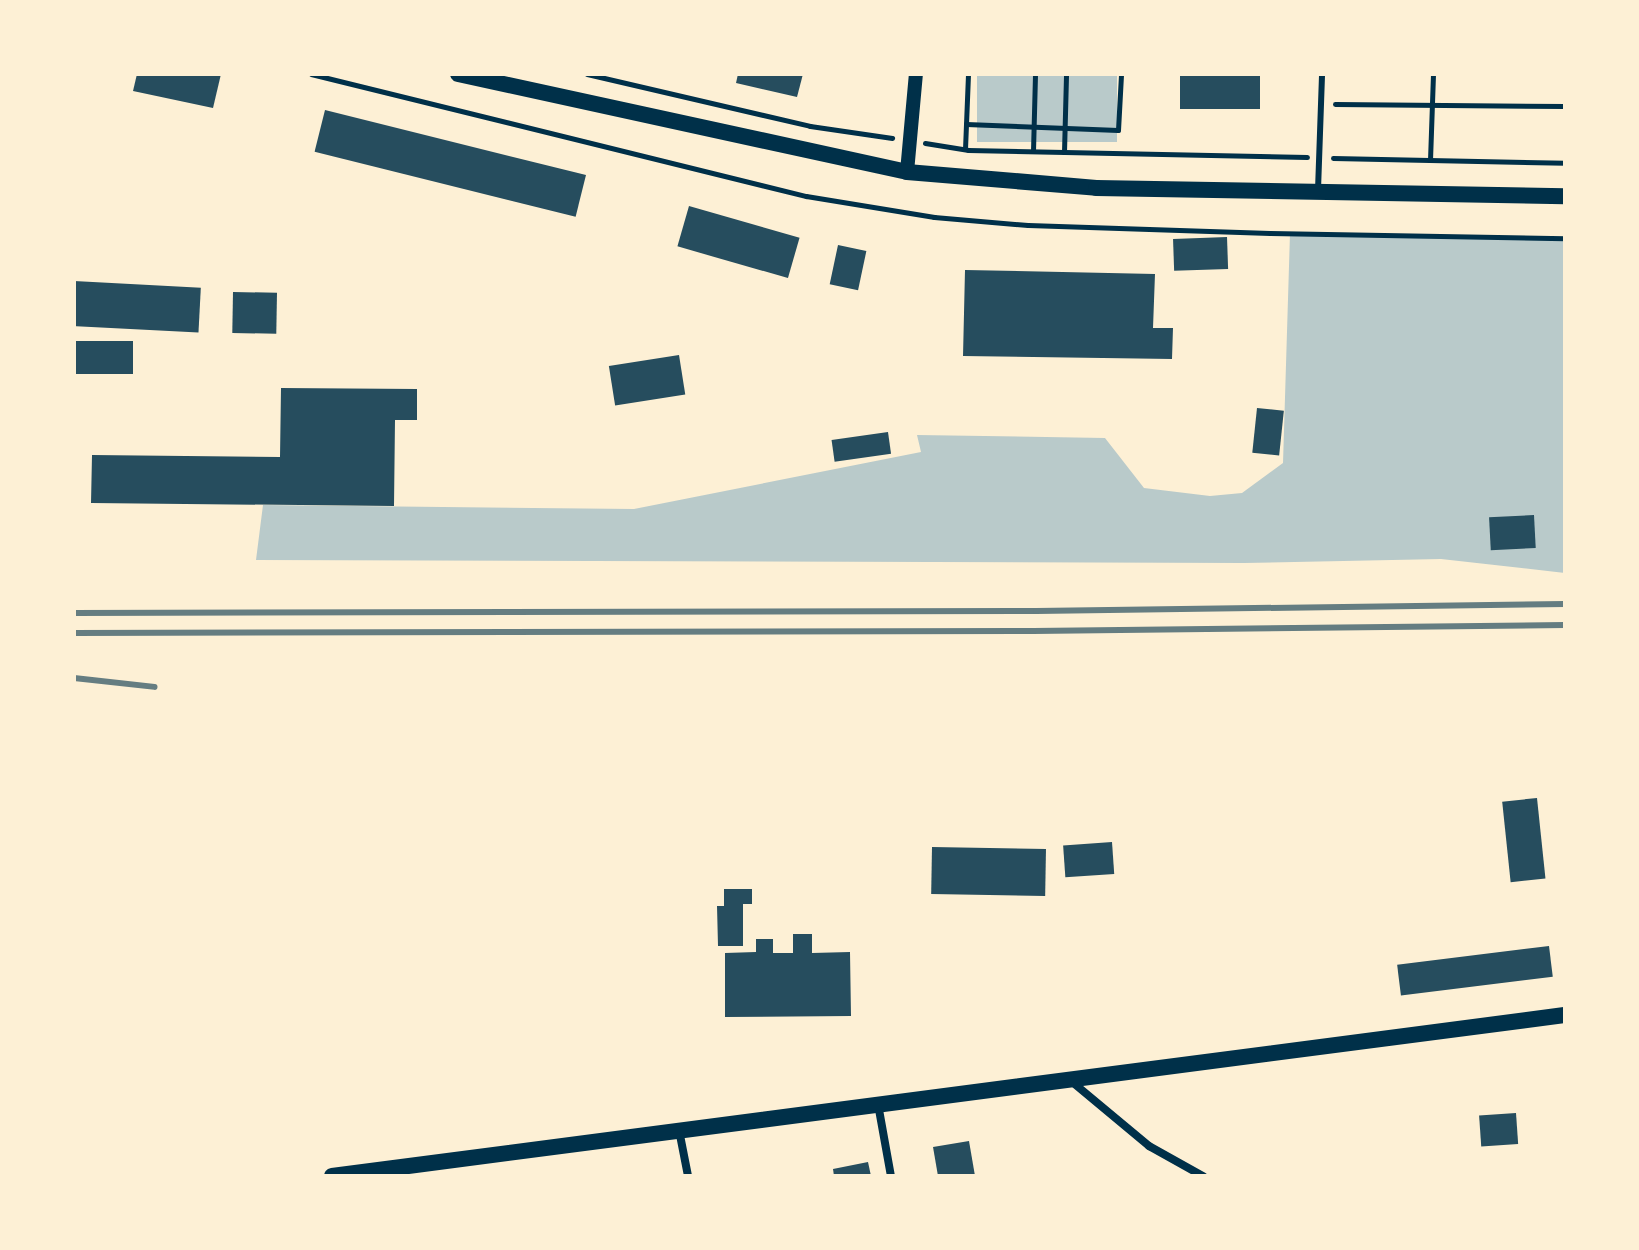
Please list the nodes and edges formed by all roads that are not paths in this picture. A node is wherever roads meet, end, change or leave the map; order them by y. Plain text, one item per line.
1 (458, 74) edge
2 (916, 74) edge
3 (1322, 74) edge
4 (907, 172) junction
5 (1318, 190) junction
6 (1565, 196) edge
7 (1565, 1015) edge
8 (1070, 1081) junction
9 (878, 1103) junction
10 (679, 1130) junction
11 (332, 1176) edge
12 (688, 1176) edge
13 (891, 1176) edge
14 (1203, 1176) edge

1 - 4 main road
2 - 4 street
3 - 5 lane
4 - 5 main road
5 - 6 main road
7 - 8 main road
8 - 9 main road
8 - 14 street
9 - 10 main road
9 - 13 street
10 - 11 main road
10 - 12 street

